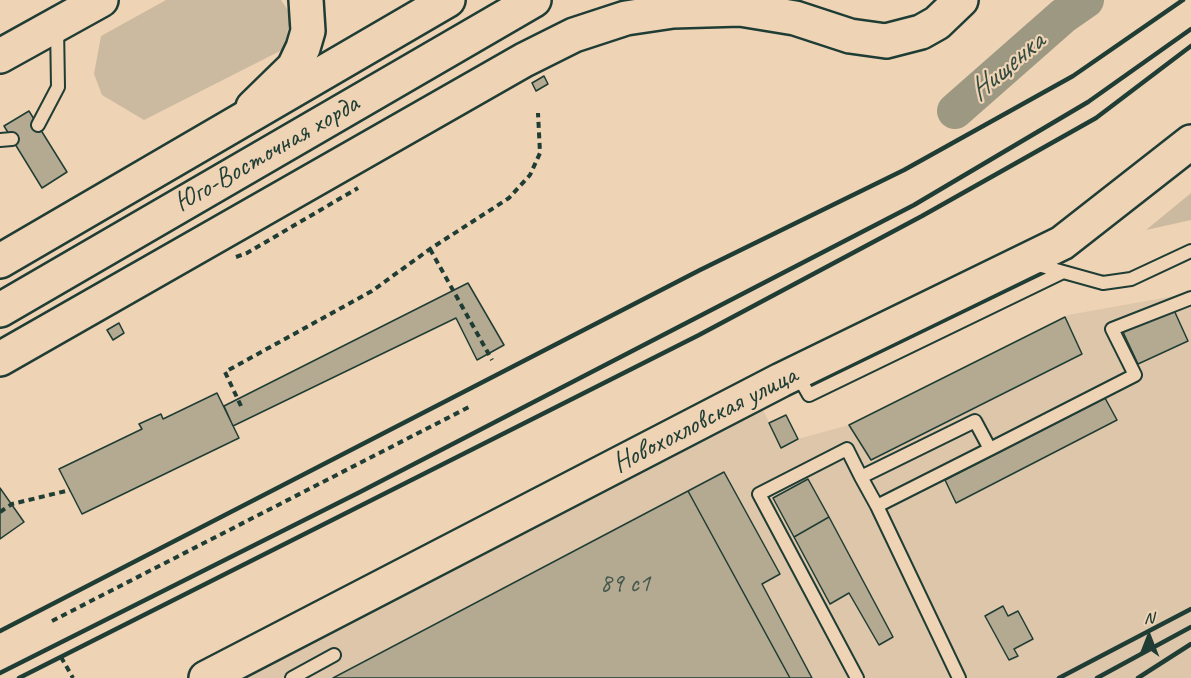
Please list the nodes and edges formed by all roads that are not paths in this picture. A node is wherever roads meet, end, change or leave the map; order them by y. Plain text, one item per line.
1 (101, 0) edge
2 (306, 0) edge
3 (448, 0) edge
4 (534, 0) edge
5 (961, 0) edge
6 (57, 24) junction
7 (0, 56) edge
8 (237, 122) junction
9 (38, 125) dead end
10 (1191, 142) edge
11 (1191, 251) edge
12 (0, 261) edge
13 (1025, 261) junction
14 (1061, 273) junction
15 (1191, 298) edge
16 (0, 310) edge
17 (0, 359) edge
18 (796, 373) junction
19 (990, 449) junction
20 (861, 477) junction
21 (877, 506) junction
22 (334, 655) dead end
23 (206, 678) edge
24 (292, 678) edge
25 (857, 678) edge
26 (959, 678) edge

1 - 6 street
2 - 8 street
3 - 8 street, Юго-Восточная хорда
4 - 16 street, Юго-Восточная хорда
5 - 17 street
6 - 7 street
6 - 9 lane
8 - 12 street, Юго-Восточная хорда
10 - 13 street, Новохохловская улица
11 - 14 lane
13 - 14 lane
13 - 18 street, Новохохловская улица
14 - 18 lane
15 - 19 lane
18 - 23 street, Новохохловская улица
19 - 20 lane
19 - 21 lane
20 - 21 lane
20 - 25 lane
21 - 26 lane
22 - 24 lane

